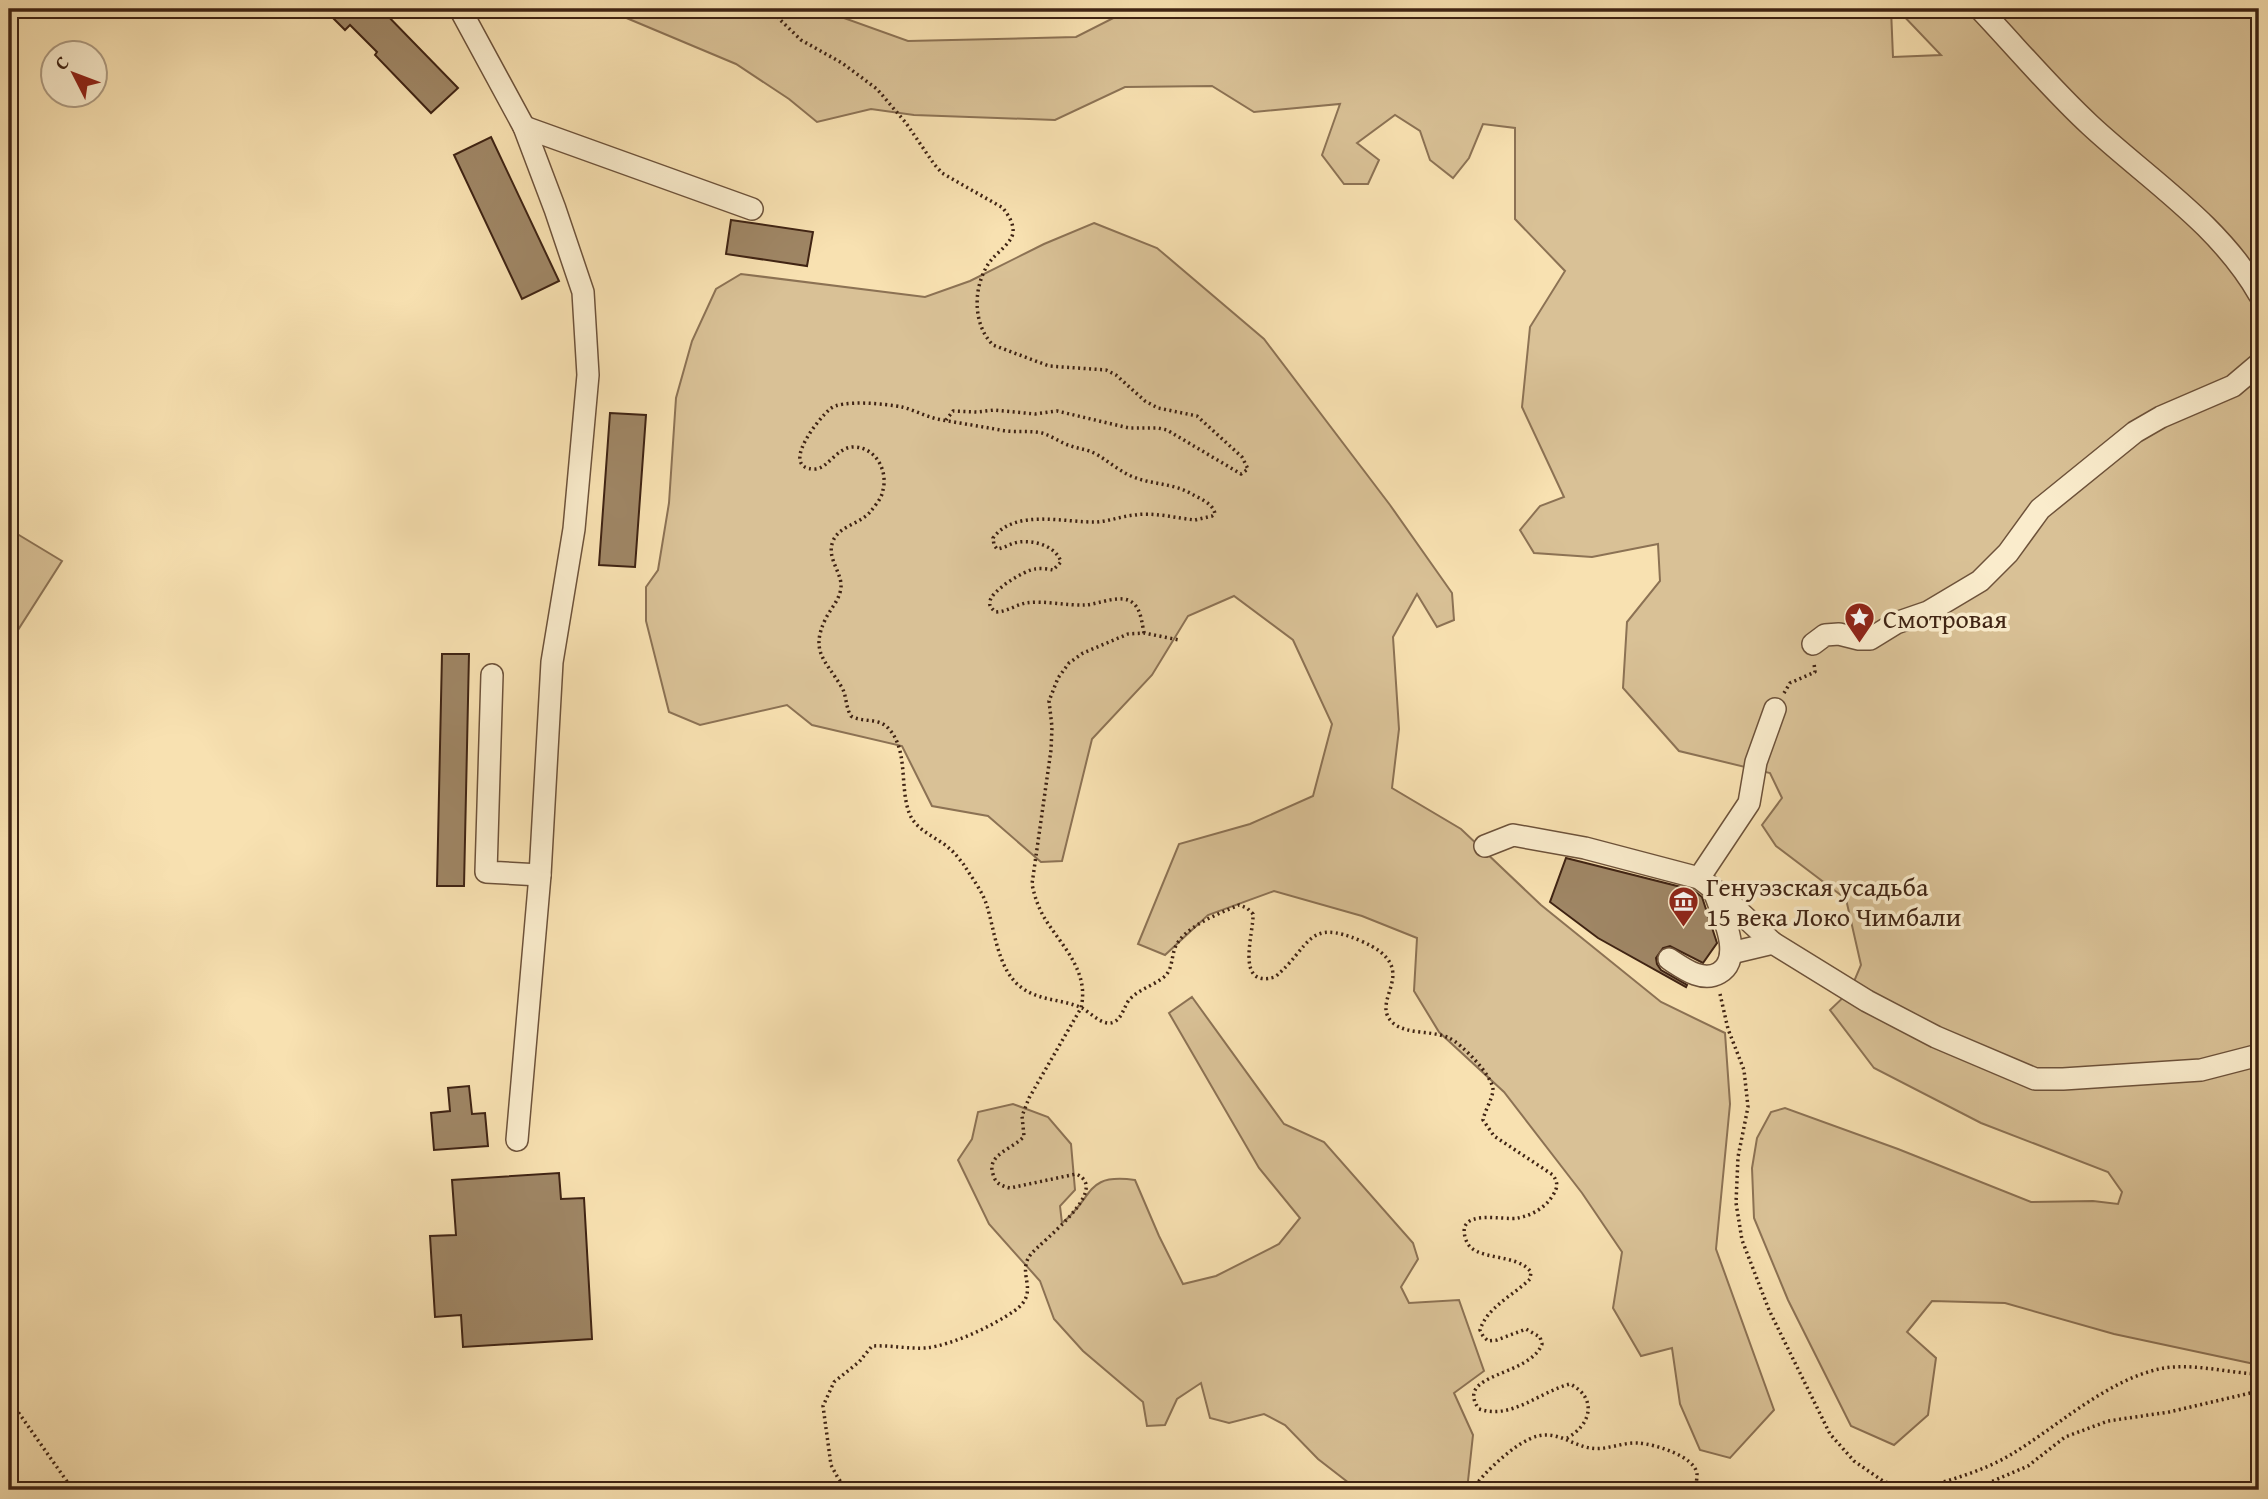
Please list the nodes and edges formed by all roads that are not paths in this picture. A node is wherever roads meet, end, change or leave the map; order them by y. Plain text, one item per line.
1 (460, 9) edge
2 (1980, 9) edge
3 (524, 127) junction
4 (752, 209) dead end
5 (2259, 294) edge
6 (2259, 364) edge
7 (1812, 644) road end
8 (492, 675) dead end
9 (1775, 709) road end
10 (1485, 846) dead end
11 (540, 875) junction
12 (1706, 883) junction
13 (1773, 943) junction
14 (1731, 953) junction
15 (1669, 959) dead end
16 (2259, 1055) edge
17 (517, 1140) dead end

1 - 3 street
2 - 5 street
3 - 4 street
3 - 11 street
6 - 7 street
8 - 11 street
9 - 12 street
10 - 12 street
11 - 17 street
12 - 13 street
12 - 14 street
13 - 14 street
13 - 16 street
14 - 15 street

